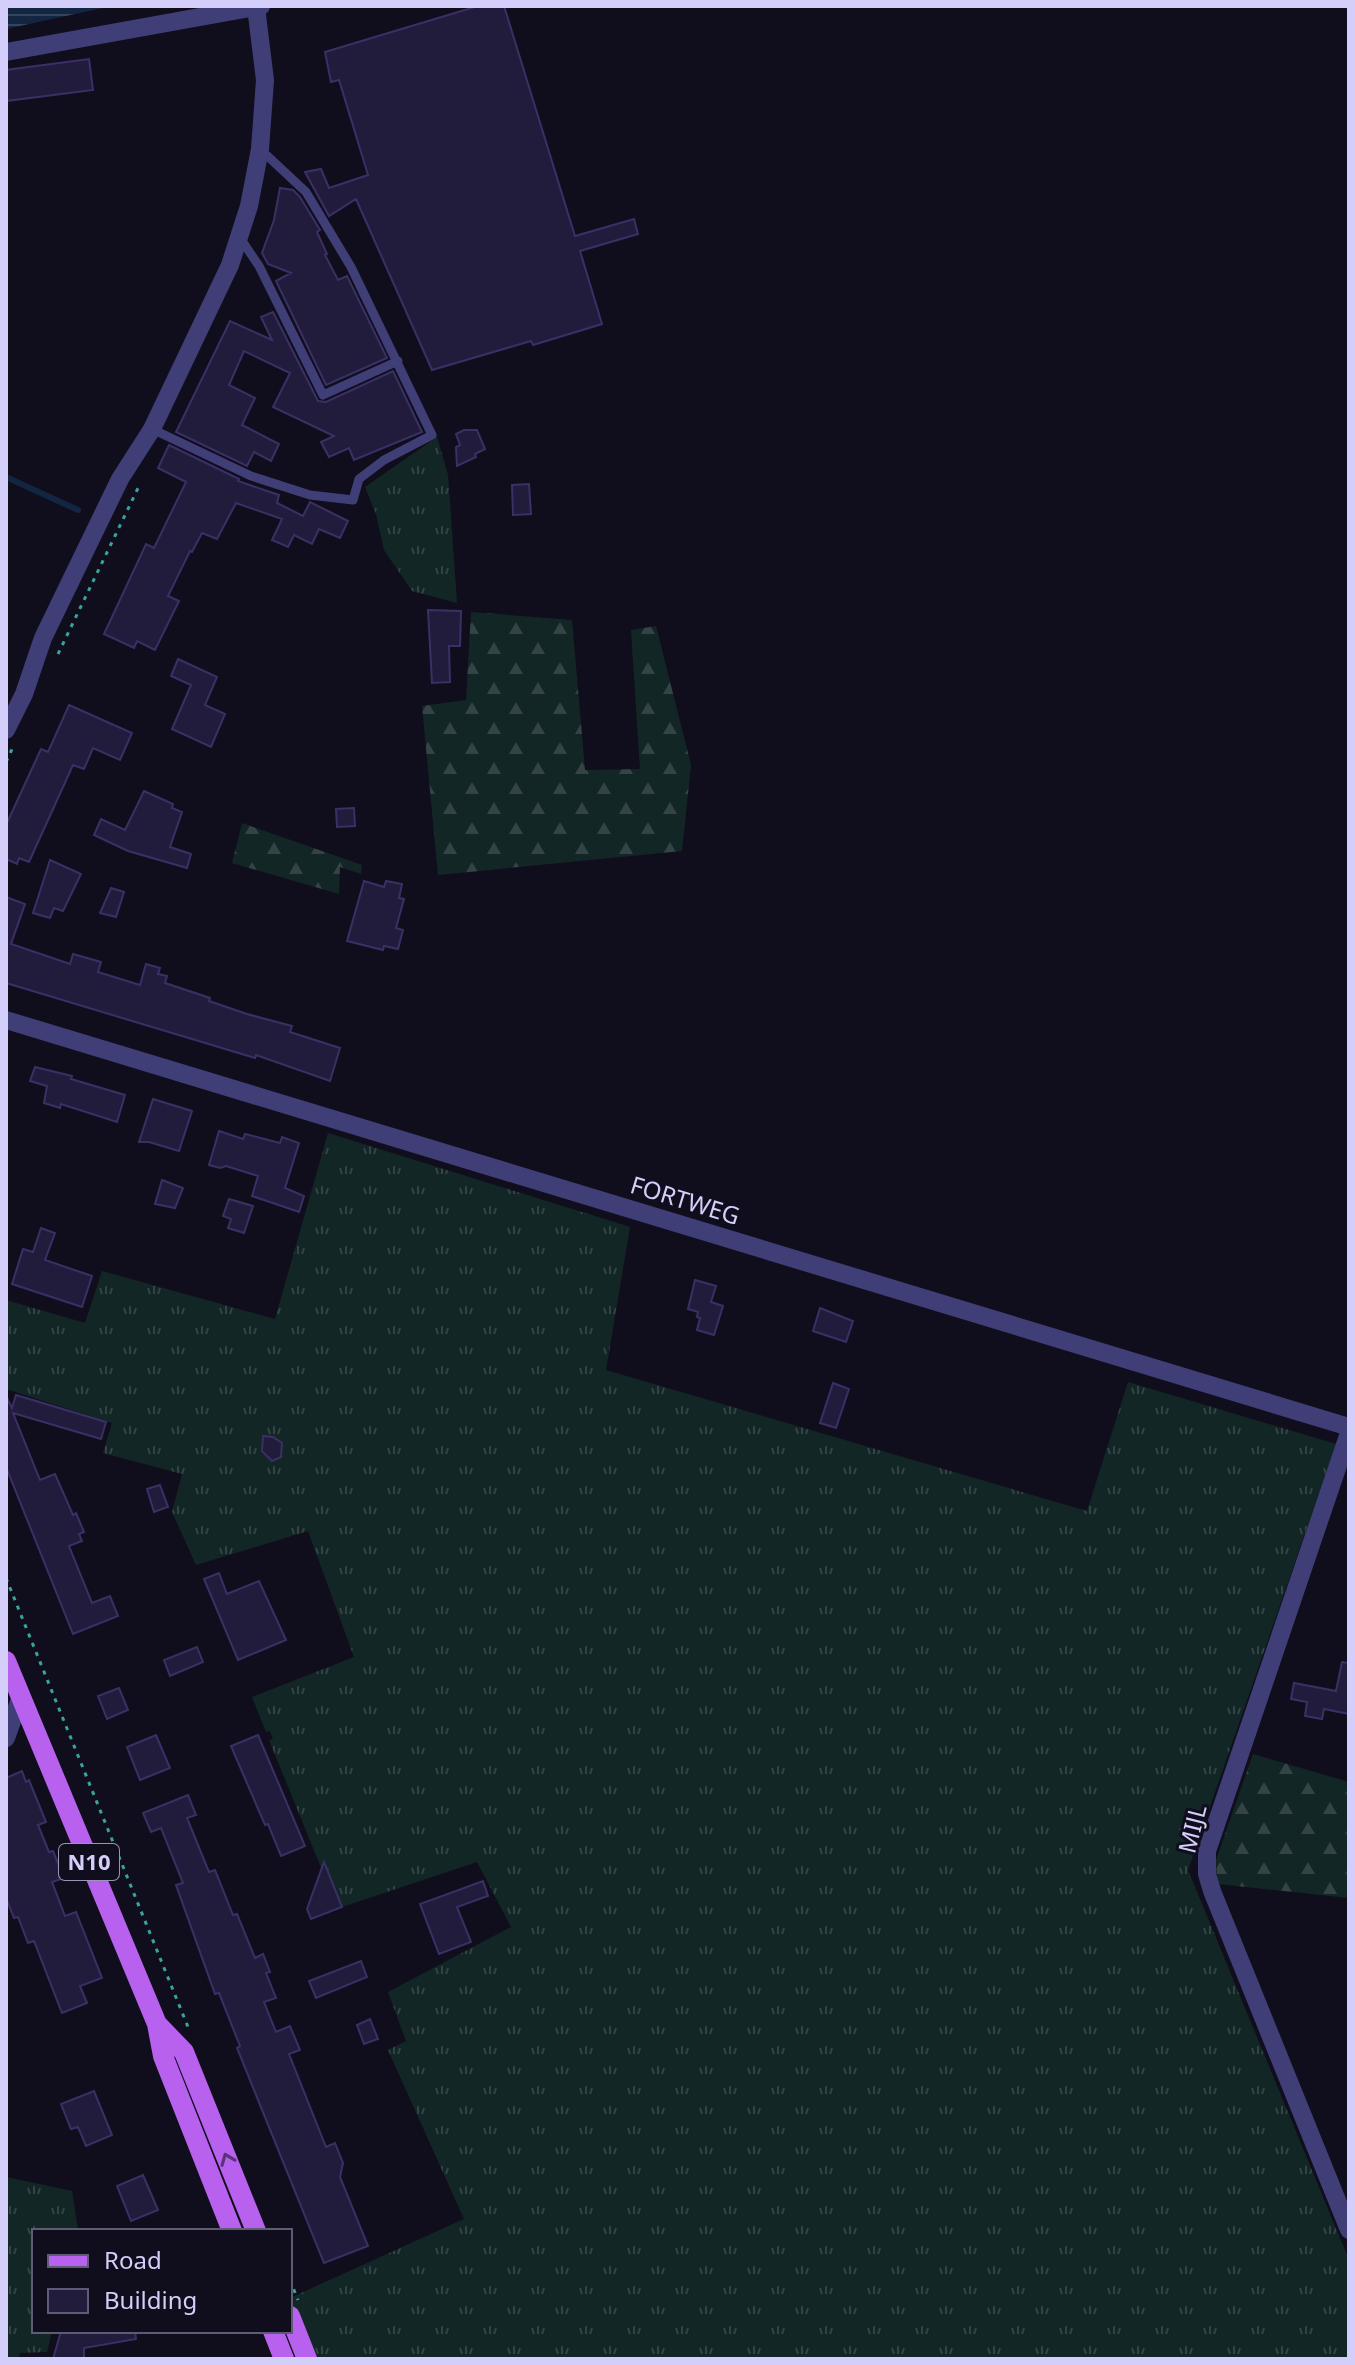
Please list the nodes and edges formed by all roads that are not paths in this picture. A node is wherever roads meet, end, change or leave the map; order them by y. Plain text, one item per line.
1 (258, 6) edge
2 (6, 52) edge
3 (260, 149) junction
4 (239, 237) junction
5 (398, 361) junction
6 (152, 429) junction
7 (6, 730) edge
8 (6, 1020) edge
9 (1349, 1430) edge
10 (6, 1661) edge
11 (20, 1699) junction
12 (6, 1738) edge
13 (157, 2024) junction
14 (231, 2229) edge
15 (255, 2229) edge
16 (1349, 2230) edge
17 (292, 2321) edge
18 (274, 2333) edge
19 (284, 2359) edge
20 (307, 2359) edge

1 - 2 street
1 - 3 street
3 - 4 street
3 - 5 lane
4 - 5 lane
4 - 6 street
5 - 6 lane
6 - 7 street
8 - 9 street, FORTWEG
9 - 16 street, MIJL
10 - 11 main road, N10
11 - 12 street
11 - 13 main road, N10
13 - 14 main road, N10
15 -> 13 main road, N10
17 - 20 main road
18 - 19 main road

